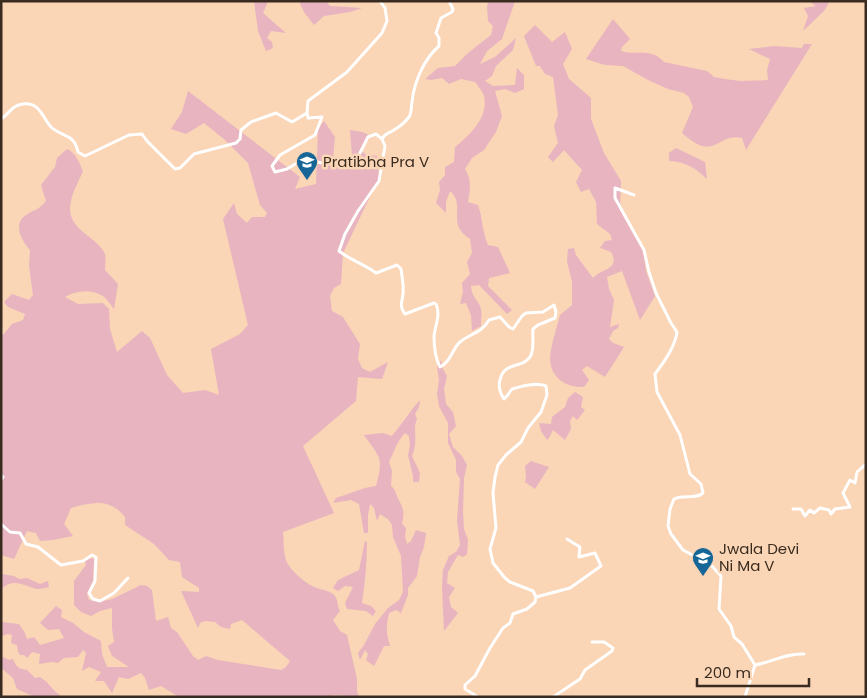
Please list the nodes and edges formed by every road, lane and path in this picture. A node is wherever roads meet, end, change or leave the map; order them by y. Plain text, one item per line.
1 (380, 1) edge
2 (449, 1) edge
3 (307, 113) junction
4 (1, 119) edge
5 (382, 139) junction
6 (634, 195) dead end
7 (1, 329) edge
8 (1, 333) edge
9 (866, 464) edge
10 (1, 475) edge
11 (1, 480) edge
12 (793, 510) dead end
13 (1, 524) edge
14 (567, 539) dead end
15 (128, 578) dead end
16 (536, 597) junction
17 (592, 642) dead end
18 (804, 654) dead end
19 (755, 665) junction
20 (478, 697) edge
21 (553, 697) edge
22 (745, 697) edge

1 - 3 street
2 - 5 street
3 - 4 street
3 - 5 street
5 - 16 street
6 - 19 street
7 - 8 street
9 - 12 street
10 - 11 street
13 - 15 street
14 - 16 street
16 - 20 street
17 - 21 street
18 - 19 street
19 - 22 street

